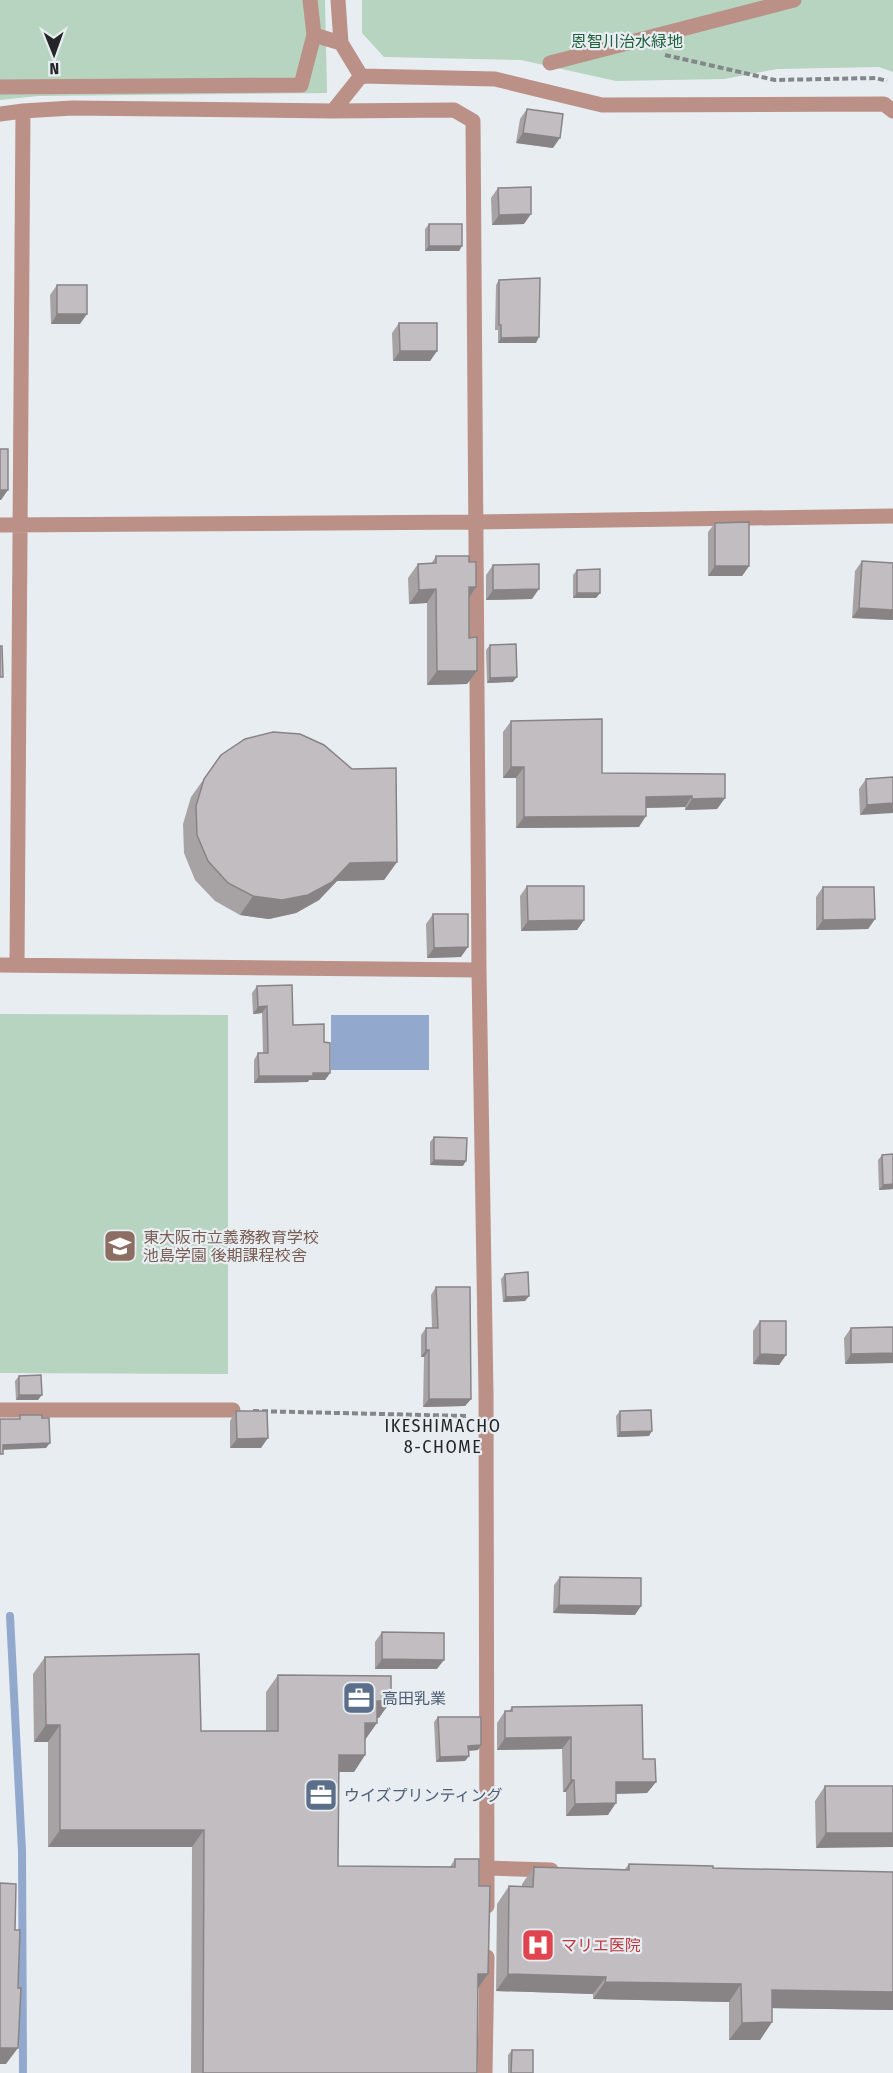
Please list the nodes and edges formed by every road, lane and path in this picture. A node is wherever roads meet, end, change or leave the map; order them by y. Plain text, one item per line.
1 (310, 0) edge
2 (338, 0) edge
3 (794, 0) edge
4 (659, 34) junction
5 (314, 35) junction
6 (341, 43) junction
7 (550, 63) dead end
8 (361, 76) junction
9 (893, 83) edge
10 (0, 87) edge
11 (23, 111) junction
12 (333, 111) junction
13 (893, 111) edge
14 (0, 114) edge
15 (893, 516) edge
16 (475, 522) junction
17 (0, 525) edge
18 (19, 525) junction
19 (17, 964) junction
20 (0, 965) edge
21 (479, 970) junction
22 (0, 1410) edge
23 (233, 1410) joint
24 (486, 1417) junction
25 (488, 1868) junction
26 (571, 1870) edge
27 (487, 1925) edge
28 (487, 1948) edge
29 (485, 2073) edge

1 - 5 street
2 - 6 street
3 - 4 street
4 - 7 street
4 - 9 path
5 - 6 street
5 - 10 street
6 - 8 street
8 - 12 street
8 - 13 street
11 - 12 street
11 - 14 street
11 - 18 street
12 - 16 street
15 - 16 street
16 - 18 street
16 - 21 street
17 - 18 street
18 - 19 street
19 - 20 street
19 - 21 street
21 - 24 street
22 - 23 street
23 - 24 path
24 - 25 street
25 - 26 street
25 - 27 street
28 - 29 street

